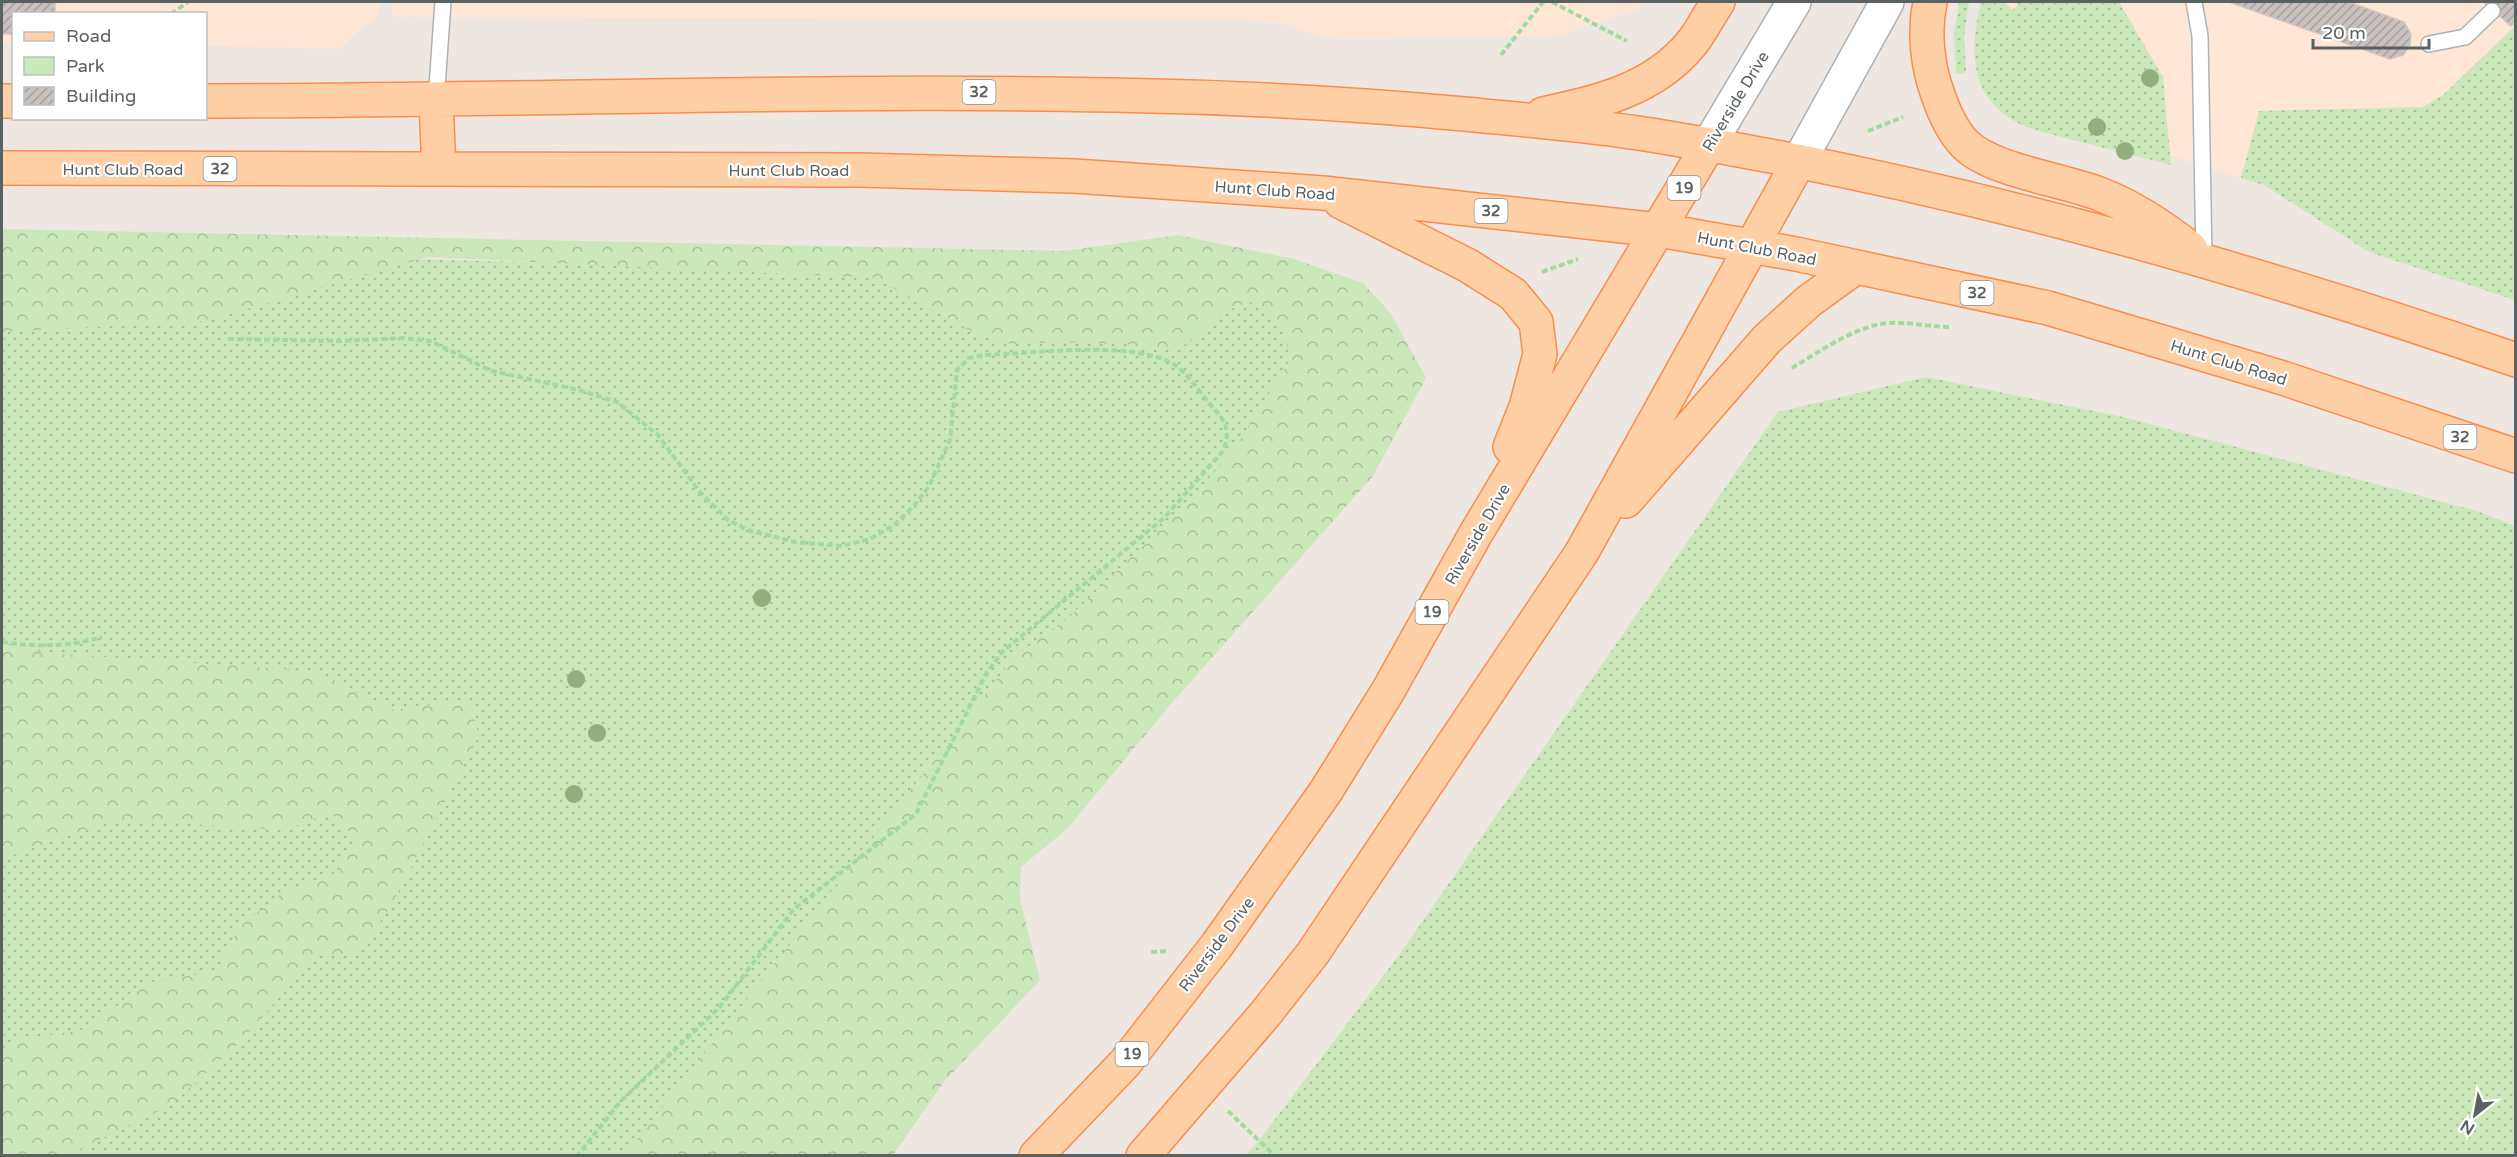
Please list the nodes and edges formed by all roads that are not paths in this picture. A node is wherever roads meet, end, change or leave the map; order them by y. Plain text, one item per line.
1 (443, 2) edge
2 (1718, 2) edge
3 (1794, 2) edge
4 (1887, 2) edge
5 (1930, 2) edge
6 (2194, 2) edge
7 (2492, 10) dead end
8 (2429, 44) dead end
9 (207, 101) edge
10 (436, 101) junction
11 (1521, 119) junction
12 (1708, 146) junction
13 (1798, 163) junction
14 (2, 168) edge
15 (439, 169) junction
16 (1323, 193) junction
17 (1659, 230) junction
18 (1753, 246) junction
19 (2205, 260) junction
20 (1856, 267) junction
21 (2516, 360) edge
22 (2516, 456) edge
23 (1475, 535) junction
24 (1582, 552) junction
25 (1036, 1155) edge
26 (1143, 1155) edge

1 - 10 lane
2 - 11 main road
3 - 12 main road, Riverside Drive / 19
4 - 13 main road
5 - 19 main road
6 - 19 lane
7 - 8 lane
9 - 10 main road, 32
10 - 11 main road, 32
10 - 15 main road
11 - 12 main road, 32
12 - 13 main road, 32
12 - 17 main road, Riverside Drive / 19
13 - 18 main road
13 - 19 main road, 32
14 - 15 main road, Hunt Club Road / 32
15 - 16 main road, Hunt Club Road / 32
16 - 17 main road, Hunt Club Road / 32
16 - 23 main road
17 - 18 main road, Hunt Club Road / 32
17 - 23 main road, Riverside Drive / 19
18 - 20 main road, Hunt Club Road / 32
18 - 24 main road
19 - 21 main road, 32
20 - 22 main road, Hunt Club Road / 32
20 - 24 main road
23 - 25 main road, Riverside Drive / 19
24 - 26 main road

